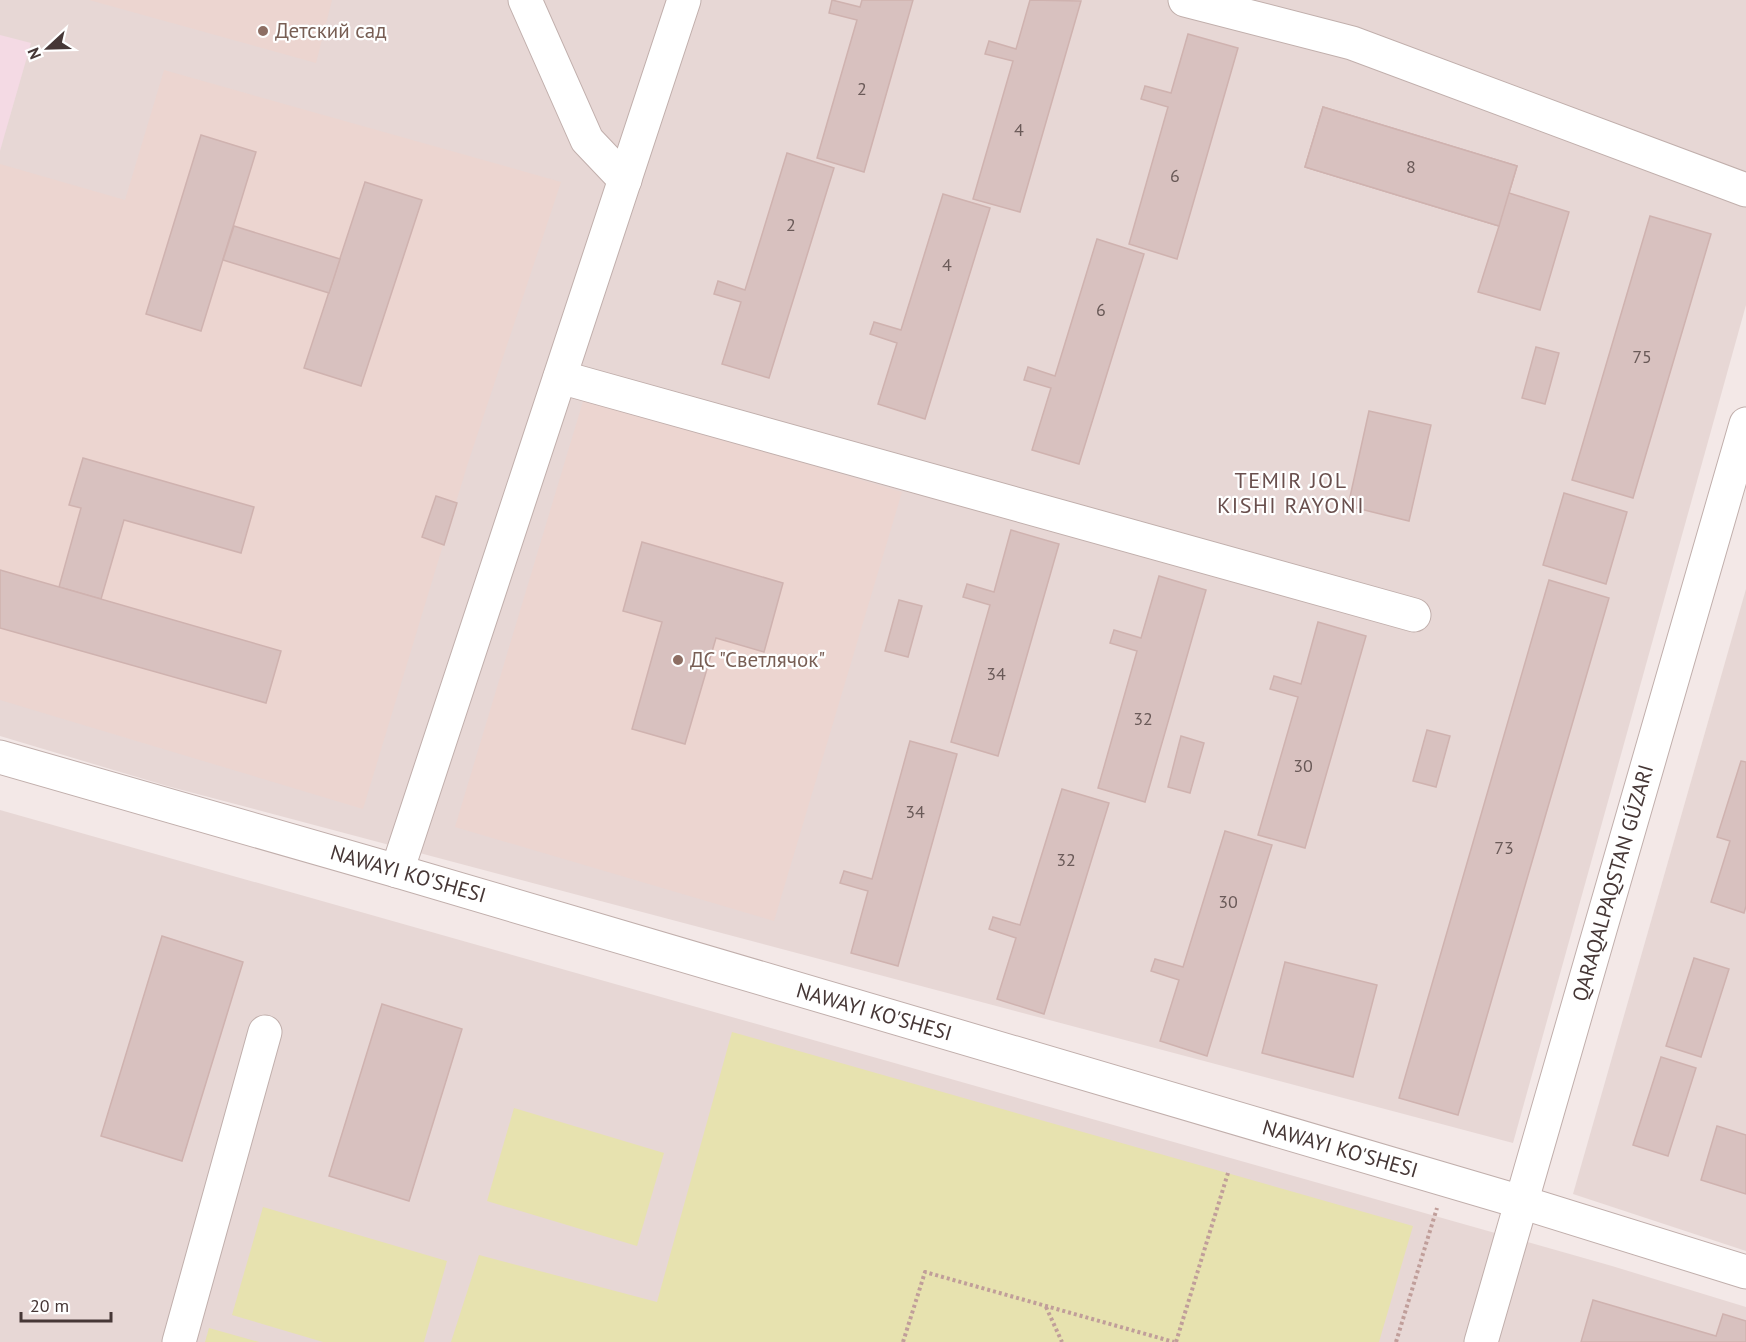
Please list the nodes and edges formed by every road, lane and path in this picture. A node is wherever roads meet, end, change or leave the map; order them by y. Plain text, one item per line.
1 (525, 0) edge
2 (684, 0) edge
3 (1185, 0) edge
4 (625, 180) junction
5 (1746, 190) edge
6 (560, 377) junction
7 (1746, 424) edge
8 (1414, 615) dead end
9 (0, 757) edge
10 (397, 871) junction
11 (265, 1032) dead end
12 (1228, 1173) dead end
13 (1445, 1180) junction
14 (1521, 1202) junction
15 (1746, 1272) edge
16 (1046, 1307) junction
17 (179, 1342) edge
18 (903, 1342) edge
19 (1062, 1342) edge
20 (1175, 1342) edge
21 (1396, 1342) edge
22 (1481, 1342) edge

1 - 4 street
2 - 4 street
3 - 5 street
4 - 6 street
6 - 8 street
6 - 10 street
7 - 14 street
9 - 10 street, NAWAYI KO'SHESI
10 - 13 street, NAWAYI KO'SHESI
11 - 17 street
12 - 20 path
13 - 14 street, NAWAYI KO'SHESI
13 - 21 path
14 - 15 street, NAWAYI KO'SHESI
14 - 22 street
16 - 18 path
16 - 19 path
16 - 20 path

